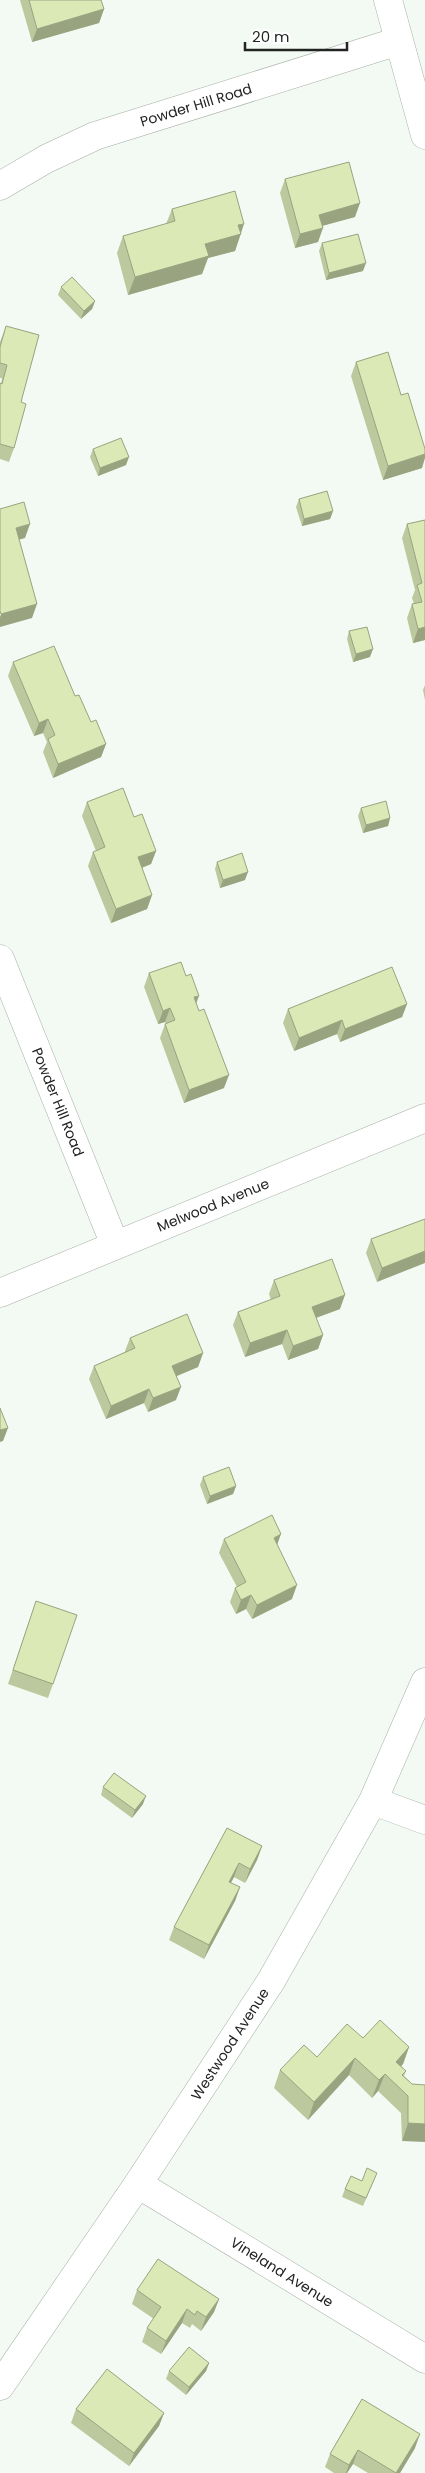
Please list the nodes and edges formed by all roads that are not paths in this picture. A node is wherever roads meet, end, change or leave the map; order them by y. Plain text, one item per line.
1 (388, 0) edge
2 (399, 41) junction
3 (425, 135) edge
4 (0, 186) edge
5 (0, 959) edge
6 (425, 1118) edge
7 (115, 1245) junction
8 (0, 1293) edge
9 (425, 1682) edge
10 (373, 1800) junction
11 (425, 1820) edge
12 (138, 2184) junction
13 (425, 2360) edge
14 (0, 2386) edge

1 - 2 street
2 - 3 street
2 - 4 street, Powder Hill Road
5 - 7 street, Powder Hill Road
6 - 7 street, Melwood Avenue
7 - 8 street, Melwood Avenue
9 - 10 street, Westwood Avenue
10 - 11 street
10 - 12 street, Westwood Avenue
12 - 13 street, Vineland Avenue
12 - 14 street, Westwood Avenue

